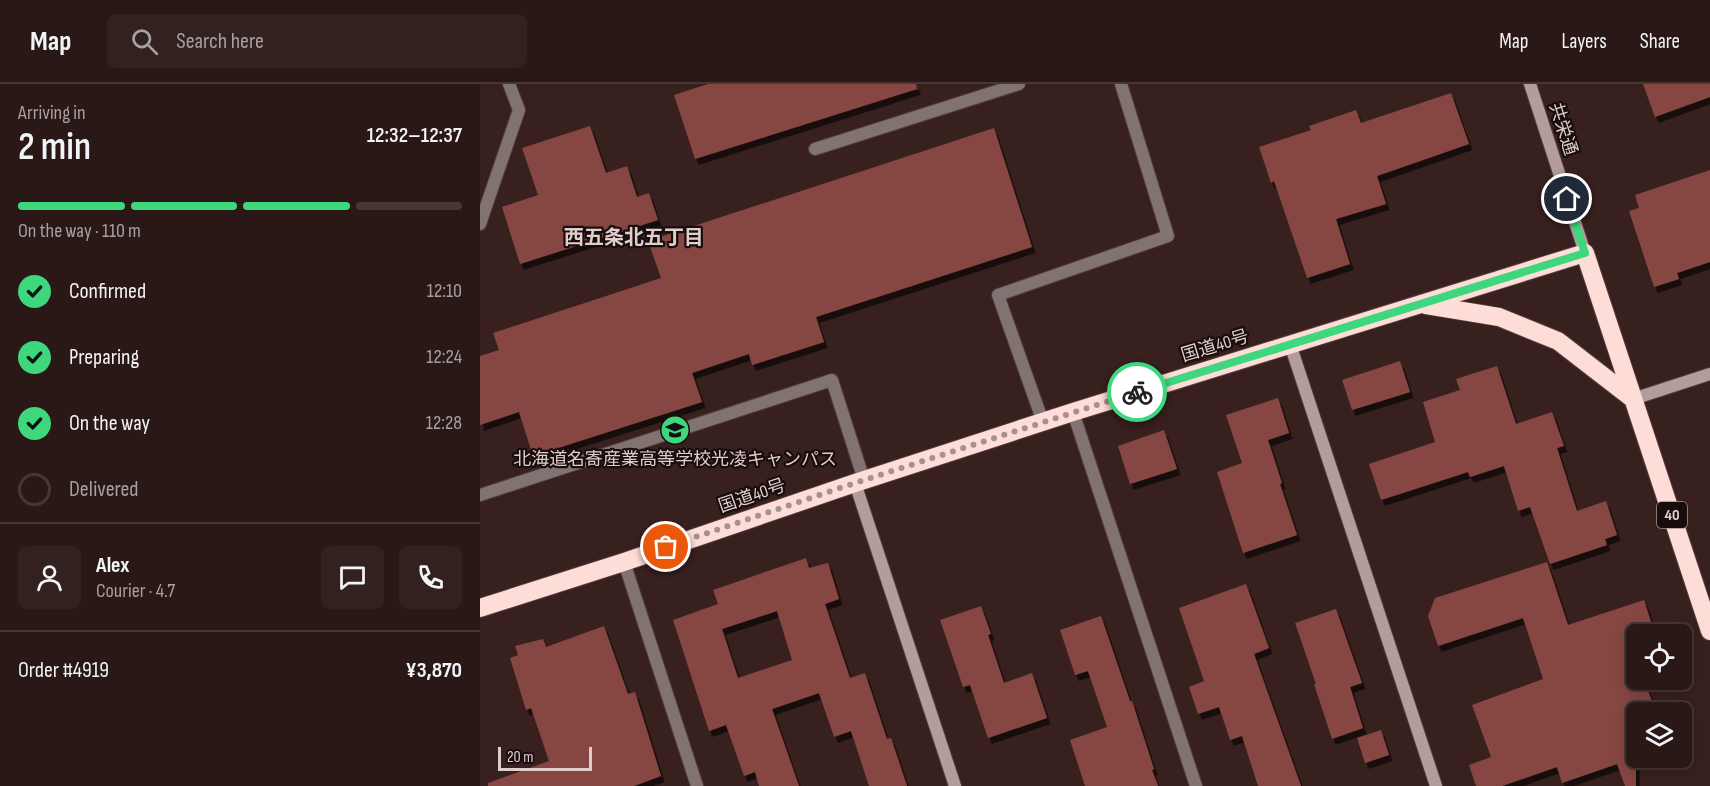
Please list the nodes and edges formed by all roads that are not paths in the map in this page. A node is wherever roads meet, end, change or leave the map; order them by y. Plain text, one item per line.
1 (509, 84) edge
2 (1019, 84) edge
3 (1121, 84) edge
4 (1530, 84) edge
5 (815, 149) dead end
6 (480, 224) edge
7 (1585, 253) junction
8 (1422, 304) junction
9 (1290, 344) junction
10 (1710, 374) edge
11 (1633, 399) junction
12 (1073, 412) junction
13 (1043, 422) junction
14 (859, 481) junction
15 (480, 495) edge
16 (624, 562) junction
17 (480, 608) edge
18 (1710, 631) edge
19 (697, 786) edge
20 (956, 786) edge
21 (1196, 786) edge
22 (1436, 786) edge

1 - 6 street
2 - 5 street
3 - 13 street
4 - 7 street, 共栄通
7 - 8 highway, 国道40号
7 - 11 highway, 40
8 - 9 highway, 国道40号
8 - 11 highway
9 - 12 highway, 国道40号
9 - 22 street
10 - 11 street
11 - 18 highway, 40
12 - 13 highway, 国道40号
12 - 21 street
13 - 14 highway, 国道40号
14 - 15 street
14 - 16 highway, 国道40号
14 - 20 street
16 - 17 highway, 国道40号
16 - 19 street

